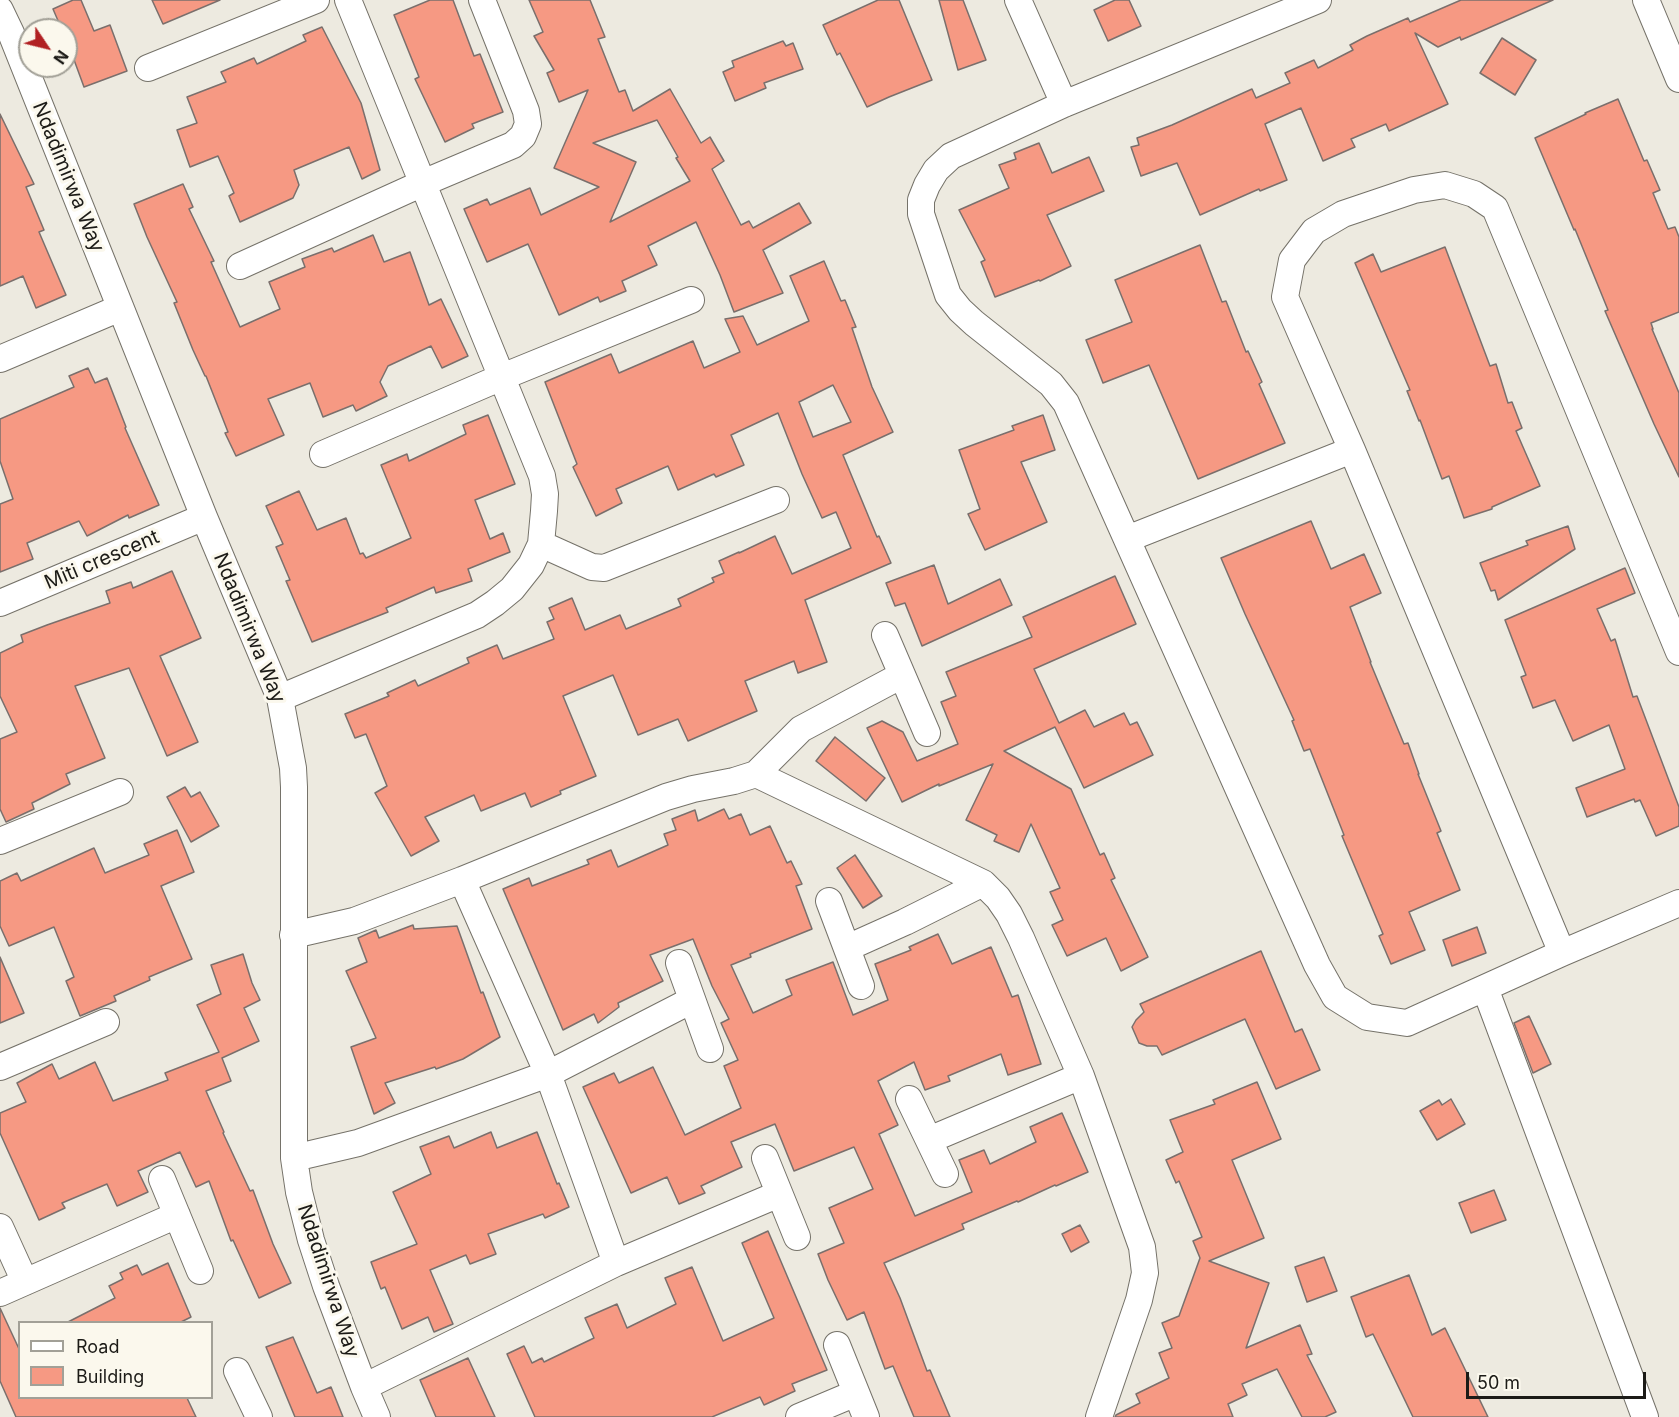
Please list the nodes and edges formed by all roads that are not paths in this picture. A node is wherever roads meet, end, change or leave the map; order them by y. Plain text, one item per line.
1 (316, 0) edge
2 (348, 0) edge
3 (482, 0) edge
4 (1018, 0) edge
5 (1318, 0) edge
6 (1646, 0) edge
7 (0, 10) edge
8 (148, 68) dead end
9 (1679, 79) edge
10 (1064, 104) junction
11 (423, 183) junction
12 (240, 266) dead end
13 (691, 300) dead end
14 (120, 308) junction
15 (0, 359) edge
16 (502, 377) junction
17 (1352, 450) junction
18 (323, 454) dead end
19 (776, 500) dead end
20 (204, 518) junction
21 (1127, 539) junction
22 (541, 544) junction
23 (0, 603) edge
24 (885, 635) dead end
25 (1679, 652) edge
26 (902, 675) junction
27 (280, 698) junction
28 (927, 733) dead end
29 (756, 774) junction
30 (120, 792) dead end
31 (0, 841) edge
32 (462, 880) junction
33 (983, 883) junction
34 (829, 901) dead end
35 (1679, 903) edge
36 (293, 935) junction
37 (848, 948) junction
38 (1562, 953) junction
39 (679, 963) dead end
40 (861, 986) dead end
41 (1485, 988) junction
42 (692, 1000) junction
43 (106, 1022) dead end
44 (711, 1049) dead end
45 (0, 1067) edge
46 (548, 1074) junction
47 (1081, 1076) junction
48 (909, 1099) dead end
49 (929, 1140) junction
50 (294, 1158) junction
51 (765, 1158) dead end
52 (945, 1174) dead end
53 (162, 1179) dead end
54 (779, 1194) junction
55 (177, 1215) junction
56 (0, 1227) edge
57 (797, 1237) dead end
58 (616, 1263) junction
59 (200, 1271) dead end
60 (25, 1282) junction
61 (0, 1293) edge
62 (837, 1345) dead end
63 (237, 1371) dead end
64 (364, 1387) junction
65 (856, 1393) junction
66 (254, 1415) edge
67 (377, 1417) edge
68 (800, 1417) edge
69 (866, 1417) edge
70 (1099, 1417) edge
71 (1645, 1417) edge

1 - 8 street
2 - 11 street
3 - 11 street
4 - 10 street
5 - 10 street
6 - 9 street
7 - 14 street, Ndadimirwa Way
10 - 21 street
11 - 12 street
11 - 16 street
13 - 16 street
14 - 15 street
14 - 20 street, Ndadimirwa Way
16 - 18 street
16 - 22 street
17 - 21 street
17 - 25 street
17 - 38 street
19 - 22 street
20 - 23 street, Miti crescent
20 - 27 street, Ndadimirwa Way
21 - 41 street
22 - 27 street
24 - 26 street
26 - 28 street
26 - 29 street
27 - 36 street, Ndadimirwa Way
29 - 32 street
29 - 33 street
30 - 31 street
32 - 36 street
32 - 46 street
33 - 37 street
33 - 47 street
34 - 37 street
35 - 38 street
36 - 50 street, Ndadimirwa Way
37 - 40 street
38 - 41 street
39 - 42 street
41 - 71 street
42 - 44 street
42 - 46 street
43 - 45 street
46 - 50 street
46 - 58 street
47 - 49 street
47 - 70 street
48 - 49 street
49 - 52 street
50 - 64 street, Ndadimirwa Way
51 - 54 street
53 - 55 street
54 - 57 street
54 - 58 street
55 - 59 street
55 - 60 street
56 - 60 street
58 - 64 street
60 - 61 street
62 - 65 street
63 - 66 street
64 - 67 street, Ndadimirwa Way
65 - 68 street
65 - 69 street

